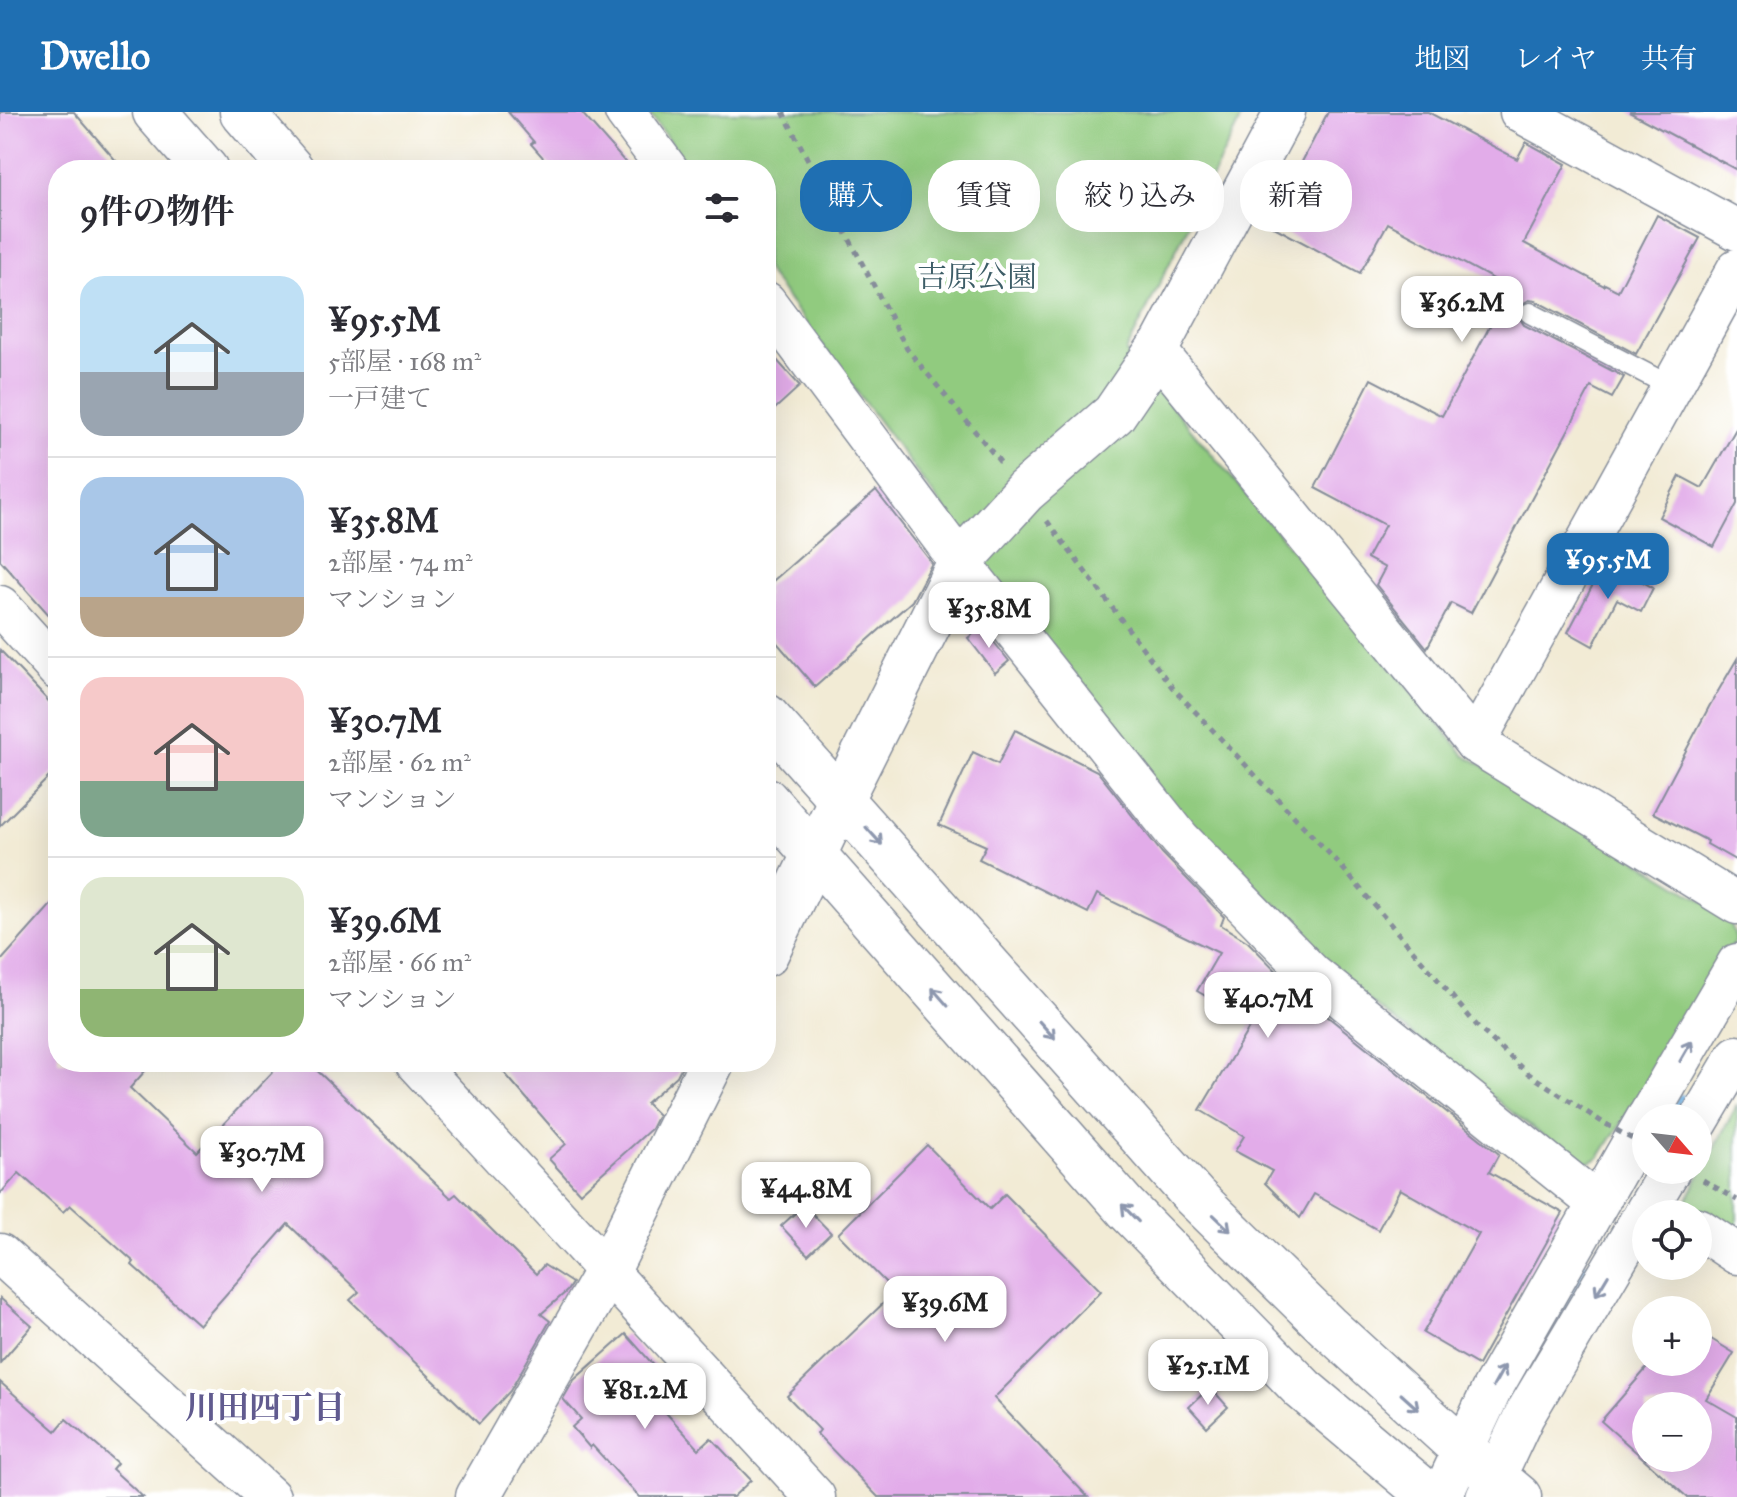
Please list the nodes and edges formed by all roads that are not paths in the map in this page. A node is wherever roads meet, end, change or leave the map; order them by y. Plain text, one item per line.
1 (155, 112) edge
2 (242, 112) edge
3 (625, 112) edge
4 (1285, 112) edge
5 (1520, 112) edge
6 (197, 160) edge
7 (283, 160) edge
8 (661, 160) edge
9 (1737, 230) edge
10 (1737, 269) edge
11 (1530, 313) dead end
12 (776, 315) edge
13 (1157, 351) junction
14 (1672, 387) junction
15 (960, 562) junction
16 (0, 606) edge
17 (48, 659) edge
18 (776, 727) edge
19 (1475, 743) junction
20 (841, 799) junction
21 (776, 811) edge
22 (815, 854) junction
23 (1737, 904) edge
24 (776, 934) edge
25 (1737, 964) edge
26 (1737, 1056) edge
27 (424, 1072) edge
28 (707, 1072) edge
29 (1654, 1104) edge
30 (1709, 1104) edge
31 (1632, 1142) edge
32 (1667, 1194) edge
33 (1597, 1203) junction
34 (1712, 1237) edge
35 (0, 1254) edge
36 (1737, 1254) edge
37 (607, 1272) junction
38 (1491, 1480) edge
39 (270, 1497) edge
40 (478, 1497) edge
41 (815, 1497) edge
42 (1431, 1497) edge
43 (1441, 1497) edge

1 - 6 street
2 - 7 street
3 - 8 street
4 - 13 street
5 - 9 street
10 - 14 street
11 - 14 lane
12 - 15 street
13 - 15 street
13 - 19 street
14 - 19 street
15 - 20 street
15 - 33 street
16 - 17 street
18 - 20 street
19 - 23 street
20 - 22 street
20 -> 38 street
21 - 22 street
22 - 24 street
42 -> 22 street
29 -> 25 street
26 - 30 street
27 - 37 street
28 - 37 street
31 - 33 street
32 -> 38 street
38 -> 33 street
34 - 36 street
35 - 39 street
37 - 40 street
37 - 41 street
38 - 43 street

